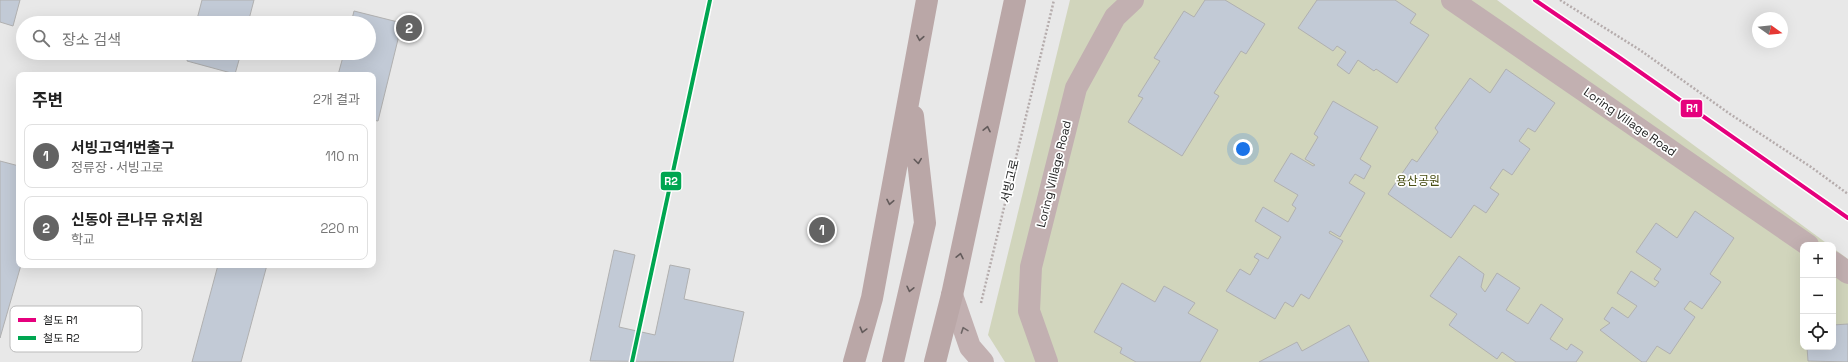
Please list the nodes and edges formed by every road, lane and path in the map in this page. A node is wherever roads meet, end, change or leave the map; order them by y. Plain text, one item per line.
1 (927, 0) edge
2 (1015, 0) edge
3 (1026, 0) edge
4 (1054, 0) edge
5 (1133, 0) edge
6 (1452, 0) edge
7 (1560, 0) edge
8 (1010, 21) junction
9 (910, 95) junction
10 (1848, 194) edge
11 (1804, 242) edge
12 (1836, 264) edge
13 (1848, 272) edge
14 (952, 295) junction
15 (980, 309) dead end
16 (854, 362) edge
17 (893, 362) edge
18 (935, 362) edge
19 (983, 362) edge
20 (1046, 362) edge

1 -> 9 main road
2 - 8 main road
3 - 8 street
4 - 15 path, 서빙고로
5 - 20 street, Loring Village Road
6 - 11 street, Loring Village Road
7 - 10 path
14 -> 8 main road
9 -> 16 main road
9 -> 17 main road
12 - 13 street
14 - 18 main road
19 -> 14 street

